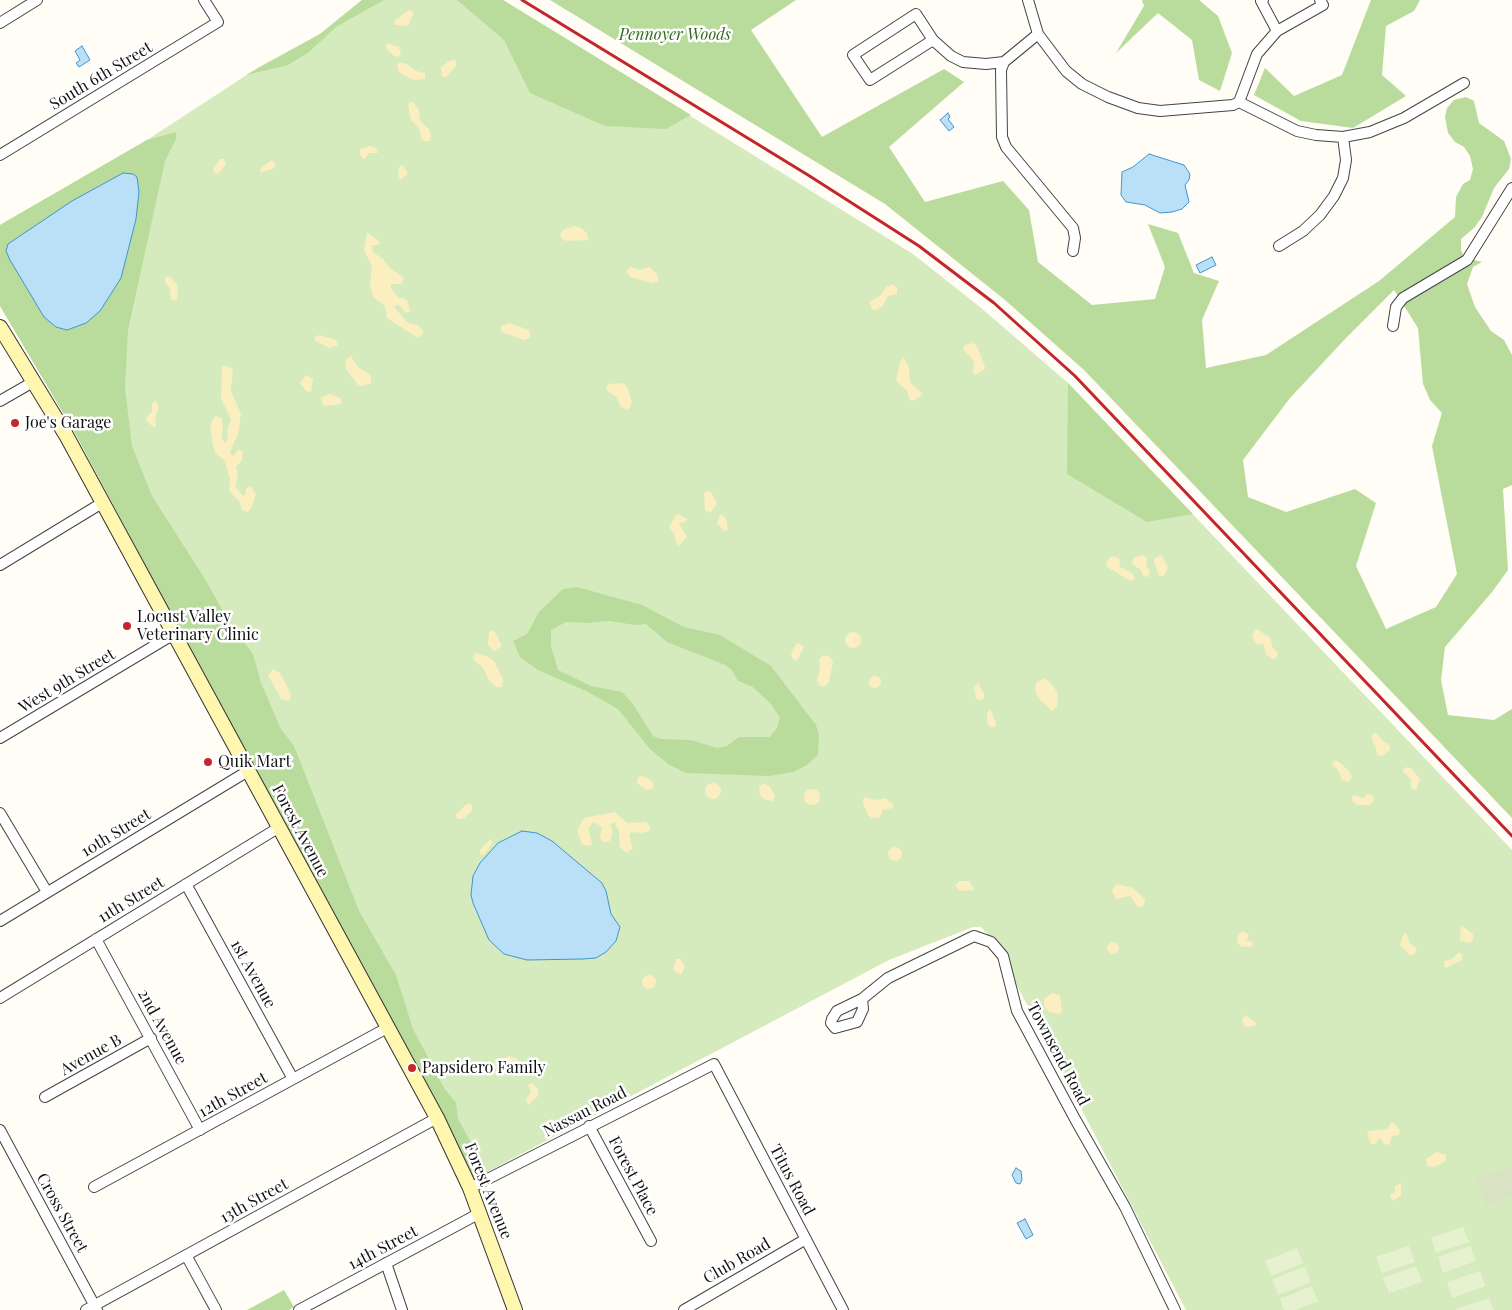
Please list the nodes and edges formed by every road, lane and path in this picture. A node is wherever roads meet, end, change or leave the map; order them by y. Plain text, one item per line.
1 (37, 0) edge
2 (204, 0) edge
3 (1028, 0) edge
4 (1263, 0) edge
5 (1320, 0) edge
6 (0, 23) edge
7 (1277, 31) junction
8 (1038, 34) junction
9 (933, 40) junction
10 (1004, 62) junction
11 (1464, 83) dead end
12 (1239, 102) junction
13 (1343, 137) junction
14 (0, 155) edge
15 (1512, 188) edge
16 (1279, 246) dead end
17 (1073, 251) dead end
18 (1393, 326) dead end
19 (0, 327) edge
20 (33, 382) junction
21 (0, 401) edge
22 (102, 503) junction
23 (0, 566) edge
24 (174, 634) junction
25 (0, 738) edge
26 (248, 771) junction
27 (0, 813) edge
28 (278, 828) junction
29 (186, 884) junction
30 (47, 892) junction
31 (0, 921) edge
32 (96, 939) junction
33 (0, 998) edge
34 (862, 999) dead end
35 (387, 1028) junction
36 (151, 1038) junction
37 (714, 1064) joint
38 (293, 1079) junction
39 (46, 1097) dead end
40 (437, 1118) junction
41 (589, 1126) junction
42 (0, 1130) edge
43 (200, 1130) junction
44 (4, 1148) edge
45 (94, 1188) dead end
46 (470, 1188) junction
47 (480, 1213) junction
48 (806, 1238) junction
49 (650, 1241) dead end
50 (186, 1255) junction
51 (386, 1264) junction
52 (93, 1308) edge
53 (216, 1310) edge
54 (299, 1310) edge
55 (402, 1310) edge
56 (515, 1310) edge
57 (684, 1310) edge
58 (843, 1310) edge
59 (1175, 1310) edge

1 - 6 street
2 - 14 street, South 6th Street
3 - 8 street
4 - 7 street
5 - 7 street
7 - 12 street
8 - 10 street
8 - 12 street
9 - 9 street
9 - 10 street
10 - 17 street
11 - 13 street
12 - 13 street
13 - 16 street
15 - 18 street
19 - 20 main road, Forest Avenue
20 - 21 street
20 - 22 main road, Forest Avenue
22 - 23 street
22 - 24 main road, Forest Avenue
24 - 25 street, West 9th Street
24 - 26 main road, Forest Avenue
26 - 28 main road, Forest Avenue
26 - 30 street, 10th Street
27 - 30 street
28 - 29 street, 11th Street
28 - 35 main road, Forest Avenue
29 - 32 street, 11th Street
29 - 38 street, 1st Avenue
30 - 31 street, 10th Street
32 - 33 street, 11th Street
32 - 36 street, 2nd Avenue
34 - 59 street, Townsend Road
35 - 38 street, 12th Street
35 - 40 main road, Forest Avenue
36 - 39 street, Avenue B
36 - 43 street, 2nd Avenue
37 - 41 street, Nassau Road
37 - 48 street, Titus Road
38 - 43 street, 12th Street
40 - 46 main road, Forest Avenue
40 - 50 street, 13th Street
41 - 46 street, Nassau Road
41 - 49 street, Forest Place
42 - 44 street, Cross Street
43 - 45 street, 12th Street
44 - 52 street, Cross Street
46 - 47 main road, Forest Avenue
47 - 51 street, 14th Street
47 - 56 main road, Forest Avenue
48 - 57 street, Club Road
48 - 58 street, Titus Road
50 - 52 street, 13th Street
50 - 53 street
51 - 54 street, 14th Street
51 - 55 street

